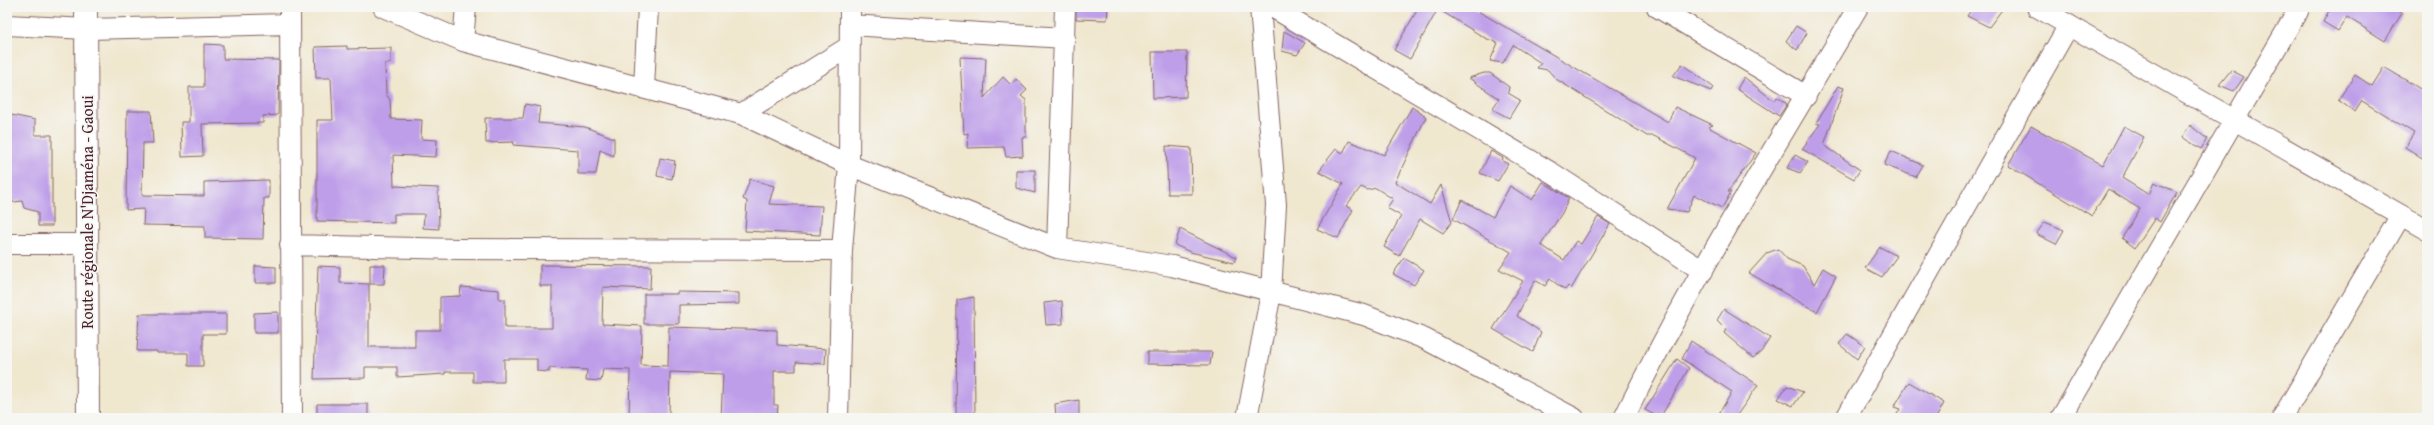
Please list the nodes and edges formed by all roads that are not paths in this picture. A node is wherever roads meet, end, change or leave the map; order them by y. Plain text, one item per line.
1 (86, 7) edge
2 (383, 7) edge
3 (466, 7) edge
4 (648, 7) edge
5 (1065, 7) edge
6 (1260, 7) edge
7 (1272, 7) edge
8 (1657, 7) edge
9 (1858, 7) edge
10 (2037, 7) edge
11 (2300, 7) edge
12 (290, 15) edge
13 (850, 16) edge
14 (7, 25) edge
15 (2069, 25) junction
16 (87, 29) junction
17 (1064, 38) junction
18 (463, 41) junction
19 (850, 46) junction
20 (644, 88) junction
21 (1806, 96) junction
22 (741, 114) junction
23 (2235, 120) junction
24 (849, 165) junction
25 (2402, 215) junction
26 (2427, 230) edge
27 (7, 244) edge
28 (88, 244) junction
29 (290, 245) junction
30 (1057, 248) junction
31 (842, 250) junction
32 (1703, 271) junction
33 (1271, 292) junction
34 (88, 418) edge
35 (292, 418) edge
36 (838, 418) edge
37 (1246, 418) edge
38 (1574, 418) edge
39 (1624, 418) edge
40 (1846, 418) edge
41 (2061, 418) edge
42 (2282, 418) edge

1 - 16 street, Route régionale N'Djaména - Gaoui
2 - 18 street
3 - 18 street
4 - 20 street
5 - 17 street
6 - 33 street
7 - 32 street
8 - 21 street
9 - 21 street
10 - 15 street
11 - 23 street
12 - 16 street
12 - 29 street
13 - 17 street
13 - 19 street
14 - 16 street
15 - 23 street
15 - 40 street
16 - 28 street, Route régionale N'Djaména - Gaoui
17 - 30 street
18 - 20 street
19 - 22 street
19 - 24 street
20 - 22 street
21 - 32 street
22 - 24 street
23 - 25 street
23 - 41 street
24 - 30 street
24 - 31 street
25 - 26 street
25 - 42 street
27 - 28 street
28 - 34 street, Route régionale N'Djaména - Gaoui
29 - 31 street
29 - 35 street
30 - 33 street
31 - 36 street
32 - 39 street
33 - 37 street
33 - 38 street

